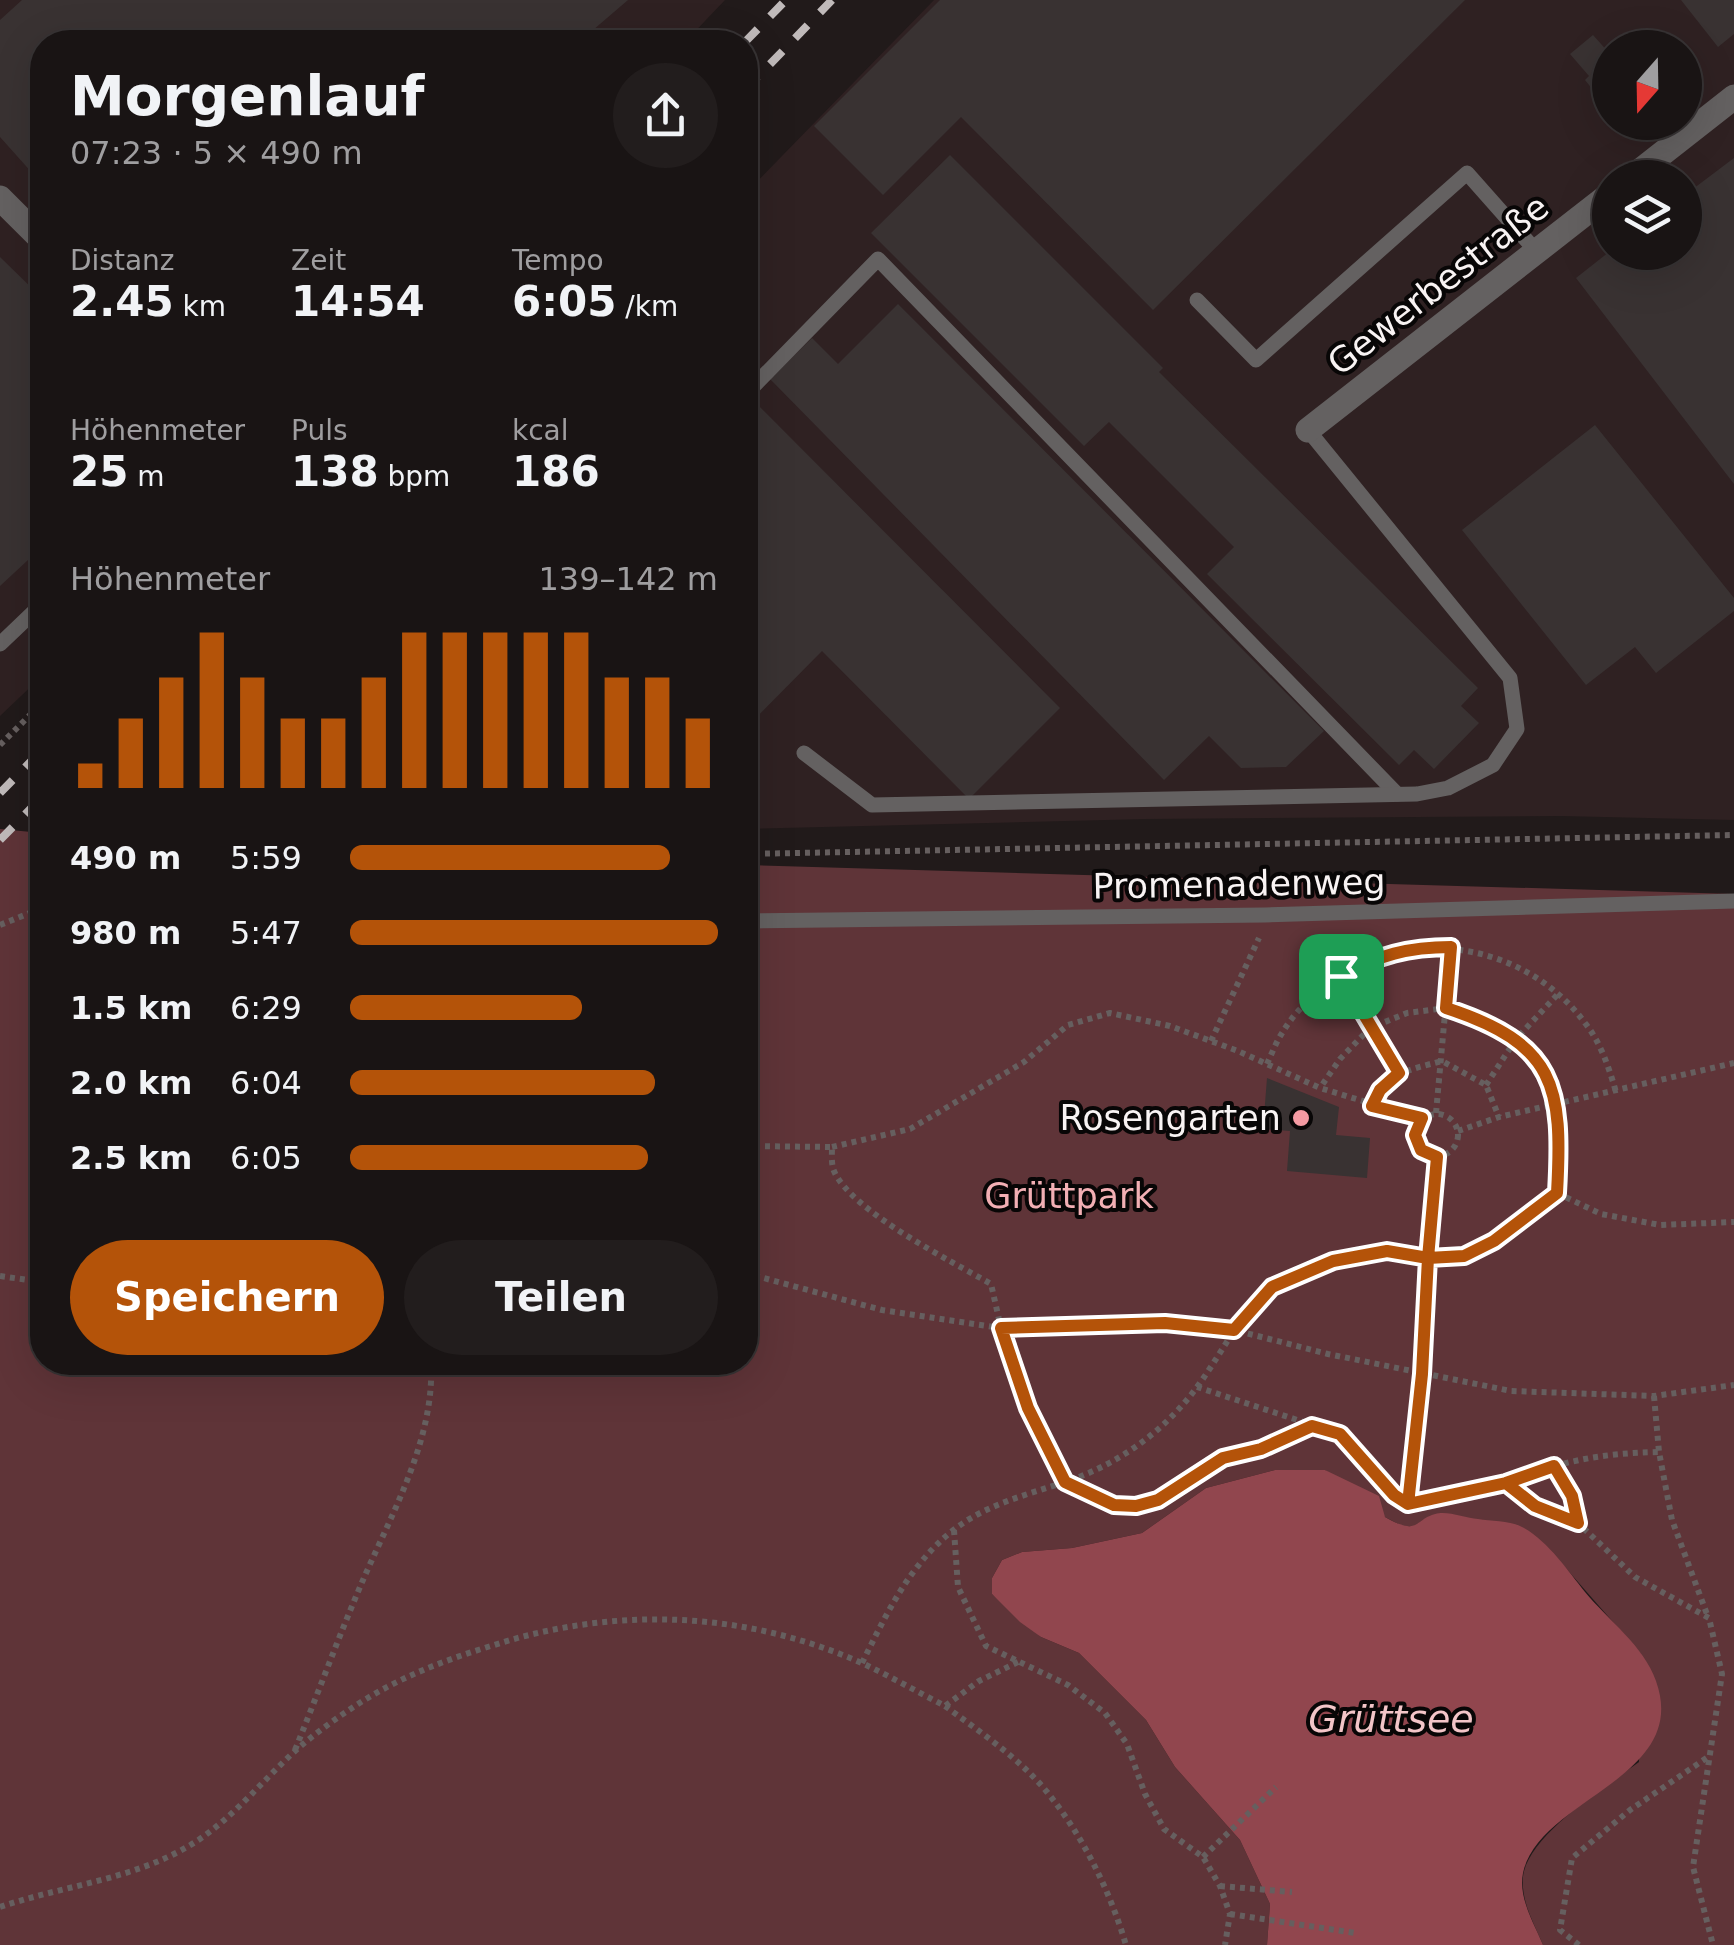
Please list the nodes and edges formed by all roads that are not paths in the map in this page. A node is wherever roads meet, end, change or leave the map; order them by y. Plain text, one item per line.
1 (1734, 97) edge
2 (1655, 160) edge
3 (0, 198) edge
4 (1592, 208) edge
5 (30, 228) edge
6 (1536, 252) junction
7 (1197, 300) dead end
8 (758, 382) edge
9 (1308, 430) joint
10 (30, 615) edge
11 (0, 644) edge
12 (804, 753) dead end
13 (1397, 794) junction
14 (1734, 901) edge
15 (758, 921) edge

1 - 2 street
3 - 5 street
4 - 6 street, Gewerbestraße
6 - 7 lane
6 - 9 street, Gewerbestraße
8 - 13 lane
9 - 13 lane
10 - 11 lane
12 - 13 lane
14 - 15 lane, Promenadenweg

